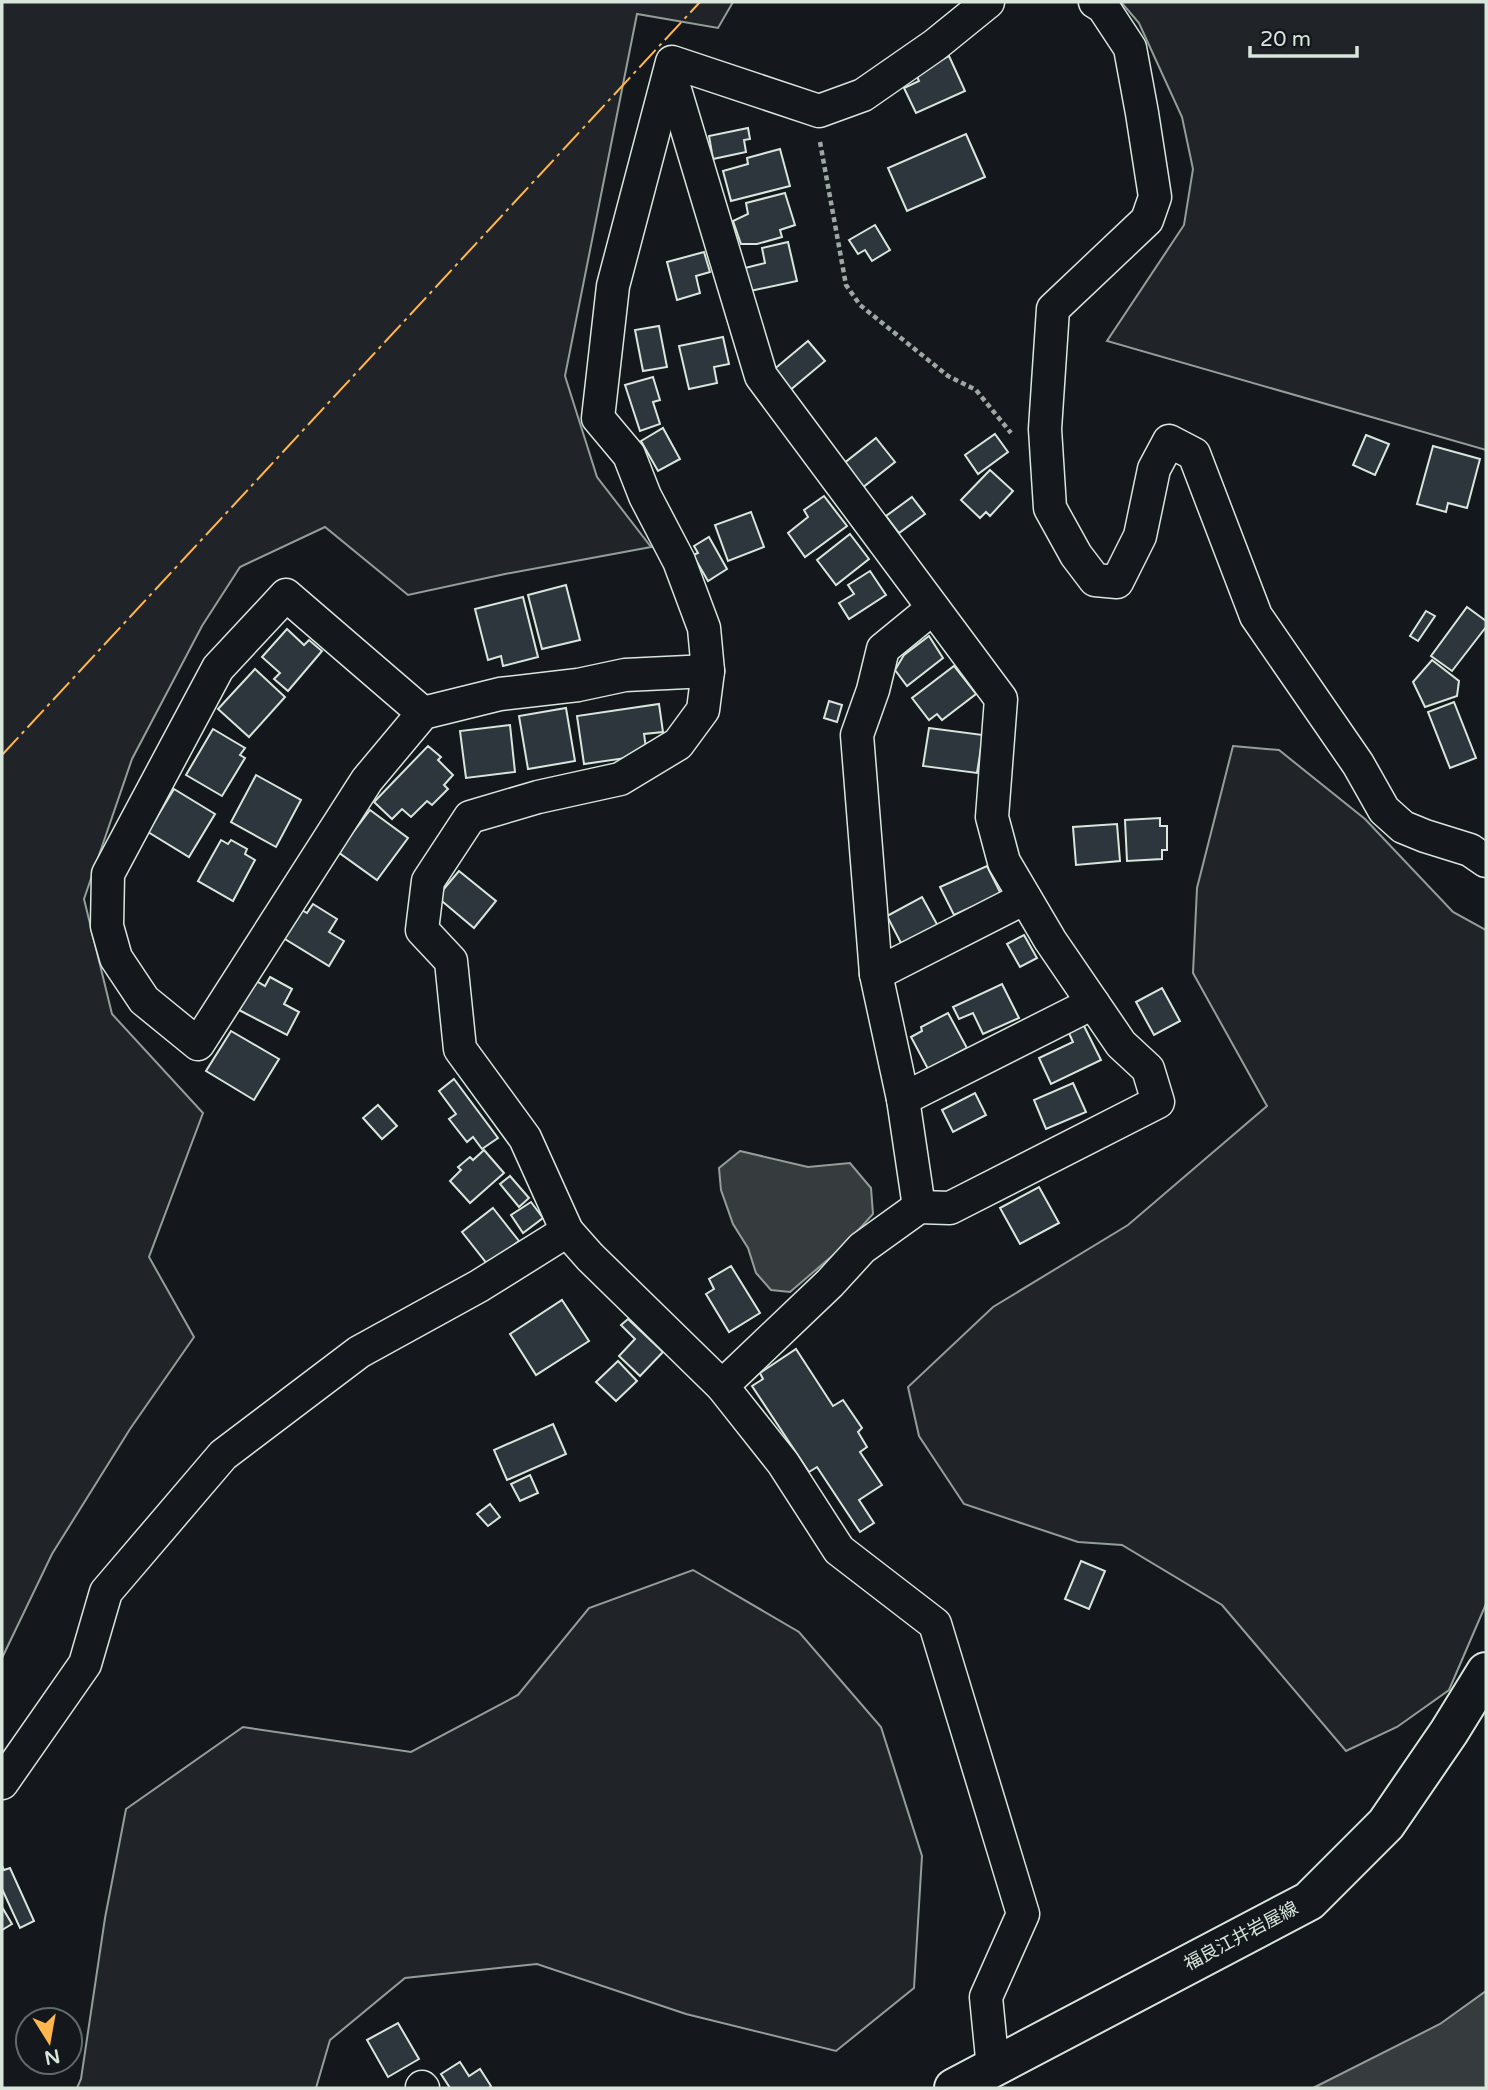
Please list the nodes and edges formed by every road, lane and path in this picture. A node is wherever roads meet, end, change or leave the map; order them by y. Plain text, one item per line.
1 (988, 2) edge
2 (1095, 2) edge
3 (670, 73) junction
4 (807, 106) junction
5 (1012, 434) dead end
6 (933, 608) junction
7 (708, 671) junction
8 (422, 713) junction
9 (1486, 861) edge
10 (1025, 898) junction
11 (876, 974) junction
12 (1093, 1003) junction
13 (903, 1099) junction
14 (919, 1207) junction
15 (567, 1231) junction
16 (722, 1385) junction
17 (1486, 1672) edge
18 (2, 1783) edge
19 (993, 2068) junction
20 (954, 2088) edge

1 - 4 street
2 - 9 street
3 - 4 street
3 - 6 street
3 - 7 street
4 - 5 path
6 - 10 street
6 - 11 street
7 - 8 street
7 - 15 street
8 - 8 street
10 - 11 street
10 - 12 street
11 - 13 street
12 - 13 street
12 - 14 street
13 - 14 street
14 - 16 street
15 - 16 street
15 - 18 street
16 - 19 street
17 - 19 main road, 福良江井岩屋線
19 - 20 main road, 福良江井岩屋線

